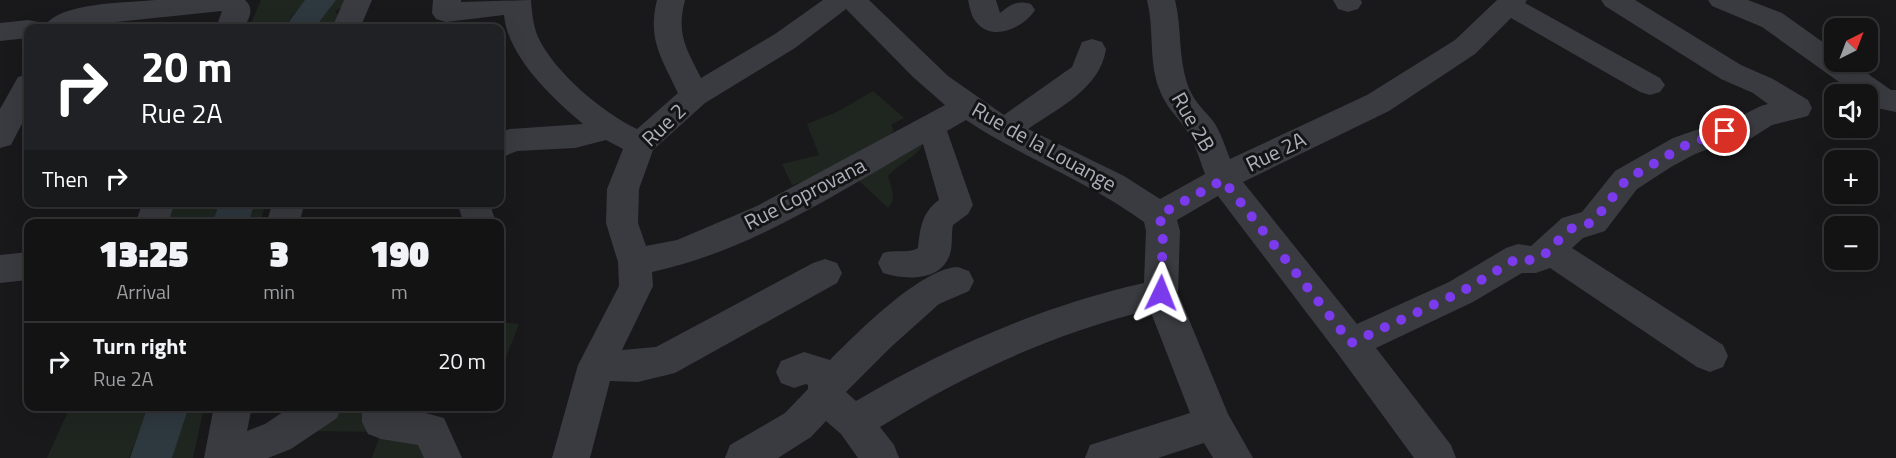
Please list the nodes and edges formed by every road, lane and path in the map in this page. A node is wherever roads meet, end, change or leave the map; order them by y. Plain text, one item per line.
1 (358, 0) edge
2 (447, 0) edge
3 (671, 0) edge
4 (841, 0) edge
5 (853, 0) edge
6 (982, 0) edge
7 (1161, 0) edge
8 (1615, 0) edge
9 (1722, 0) edge
10 (517, 2) edge
11 (1510, 3) edge
12 (1021, 10) dead end
13 (60, 24) edge
14 (232, 24) edge
15 (348, 24) edge
16 (24, 29) edge
17 (0, 32) edge
18 (1092, 49) dead end
19 (1650, 85) dead end
20 (24, 92) edge
21 (694, 96) junction
22 (1896, 100) edge
23 (967, 106) junction
24 (929, 127) junction
25 (610, 128) junction
26 (1005, 130) junction
27 (0, 137) edge
28 (640, 144) junction
29 (504, 145) edge
30 (1223, 180) junction
31 (1159, 215) junction
32 (1549, 250) junction
33 (635, 262) junction
34 (895, 263) dead end
35 (24, 266) edge
36 (0, 269) edge
37 (825, 273) dead end
38 (957, 281) dead end
39 (1161, 293) junction
40 (1351, 343) junction
41 (1710, 356) dead end
42 (596, 365) junction
43 (794, 372) dead end
44 (837, 401) junction
45 (232, 411) edge
46 (317, 411) edge
47 (381, 411) edge
48 (1213, 423) junction
49 (223, 458) edge
50 (443, 458) edge
51 (571, 458) edge
52 (744, 458) edge
53 (880, 458) edge
54 (1104, 458) edge
55 (1234, 458) edge
56 (1437, 458) edge

1 - 15 street
2 - 10 street
3 - 21 street
4 - 21 street, Rue 2
5 - 23 street, Rue de la Louange
6 - 12 street
7 - 30 street, Rue 2B
8 - 32 street
9 - 22 street
10 - 25 street
11 - 19 street
11 - 30 street, Rue 2A
13 - 14 street
16 - 17 street
18 - 26 street
20 - 27 street
21 - 28 street, Rue 2
23 - 24 street, Rue Coprovana
23 - 26 street, Rue de la Louange
24 - 33 street, Rue Coprovana
24 - 34 street
25 - 28 street
25 - 29 street
26 - 31 street, Rue de la Louange
28 - 33 street, Rue 2
30 - 31 street, Rue 2A
30 - 40 street, Rue 2B
31 - 39 street
32 - 40 street
32 - 41 street
33 - 42 street, Rue 2
35 - 36 street
37 - 42 street
38 - 44 street
39 - 44 street
39 - 48 street
40 - 56 street, Rue 2B
42 - 51 street, Rue 2
43 - 44 street
44 - 52 street
44 - 53 street
45 - 49 street
46 - 49 street
47 - 50 street
48 - 54 street
48 - 55 street

